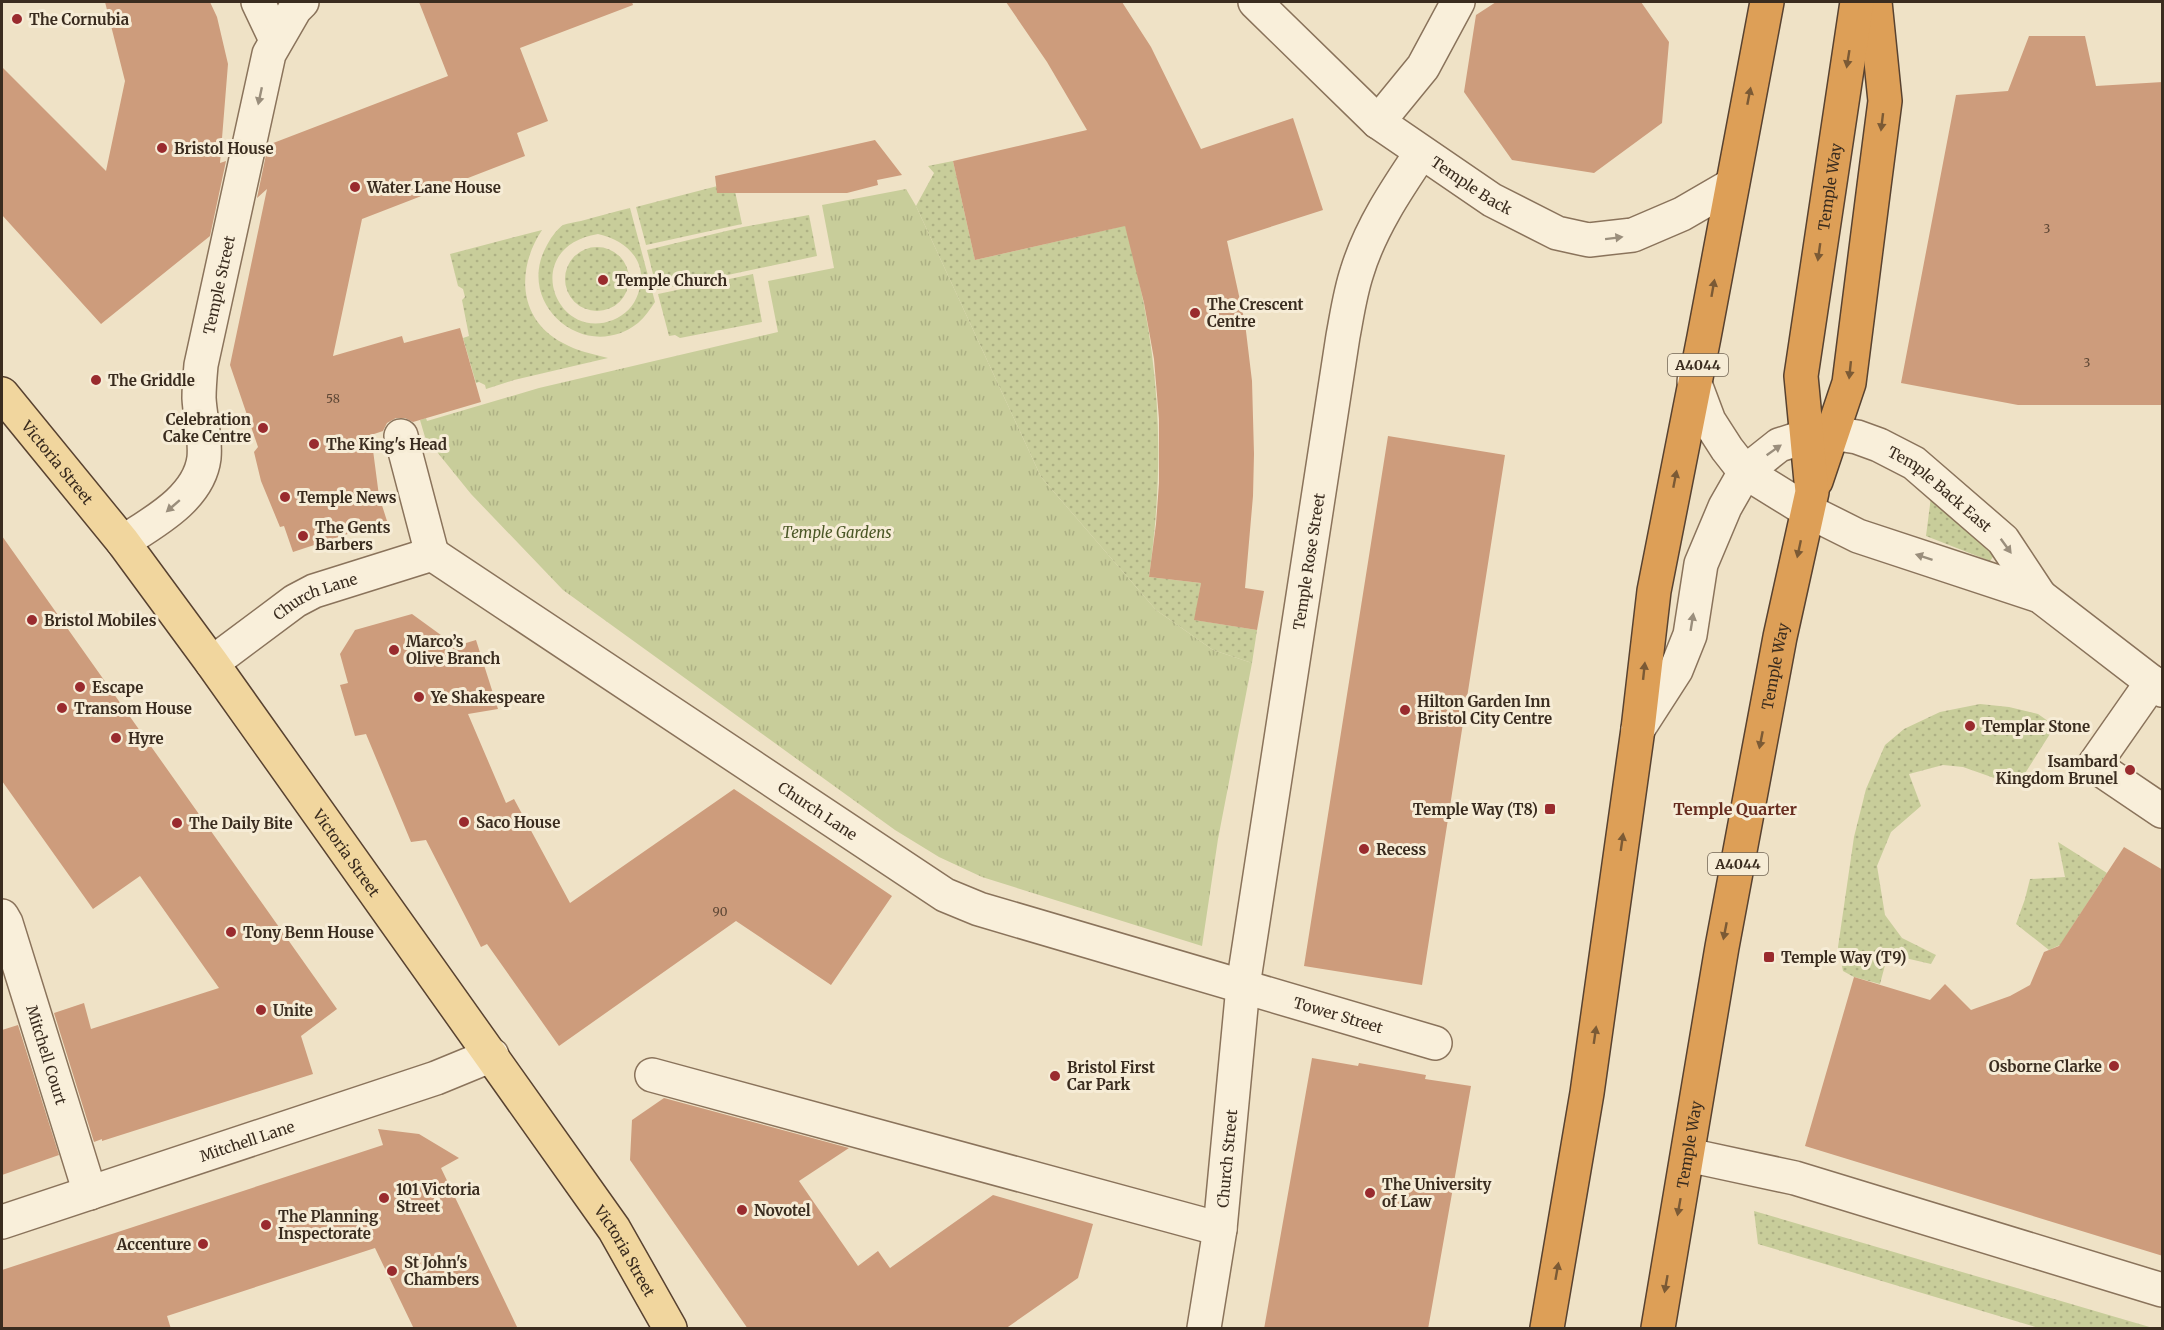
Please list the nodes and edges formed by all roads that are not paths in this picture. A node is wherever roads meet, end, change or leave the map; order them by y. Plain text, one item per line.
1 (258, 2) edge
2 (302, 2) edge
3 (1255, 2) edge
4 (1458, 2) edge
5 (1767, 2) edge
6 (1857, 2) edge
7 (1875, 2) edge
8 (276, 40) junction
9 (1378, 122) junction
10 (1421, 153) junction
11 (1732, 184) junction
12 (1694, 381) junction
13 (2, 394) edge
14 (1819, 435) junction
15 (401, 436) dead end
16 (1745, 472) junction
17 (1810, 501) junction
18 (123, 542) junction
19 (432, 554) junction
20 (2040, 596) junction
21 (212, 663) junction
22 (2157, 686) edge
23 (1638, 729) junction
24 (2163, 811) edge
25 (2, 916) edge
26 (1243, 987) junction
27 (1434, 1043) dead end
28 (492, 1055) junction
29 (652, 1075) dead end
30 (1688, 1155) junction
31 (90, 1193) junction
32 (2, 1222) edge
33 (1220, 1228) junction
34 (2163, 1290) edge
35 (670, 1329) edge
36 (1204, 1329) edge
37 (1547, 1329) edge
38 (1658, 1329) edge

1 - 8 street
2 - 8 street, Temple Street
3 - 9 street, Temple Back
4 - 9 street
11 -> 5 highway, A4044
6 -> 14 highway, Temple Way / A4044
7 -> 14 highway
8 -> 18 street, Temple Street
9 - 10 street, Temple Back
10 -> 11 street, Temple Back
10 - 26 street, Temple Rose Street
12 -> 11 highway, A4044
12 - 16 street
23 -> 12 highway, A4044
13 - 18 main road, Victoria Street
16 -> 14 street
14 - 17 highway, Temple Way / A4044
14 -> 20 street, Temple Back East
15 - 19 street
16 - 17 street, Temple Back East
23 -> 16 street
20 -> 17 street, Temple Back East
17 -> 30 highway, Temple Way / A4044
18 - 21 main road, Victoria Street
19 - 21 street, Church Lane
19 - 26 street, Church Lane
20 - 22 street, Temple Back East
21 - 28 main road, Victoria Street
22 - 24 street
37 -> 23 highway, A4044
25 - 31 street, Mitchell Court
26 - 27 street, Tower Street
26 - 33 street, Church Street
28 - 31 street, Mitchell Lane
28 - 35 main road, Victoria Street
29 - 33 street
30 - 34 street
30 -> 38 highway, Temple Way / A4044
31 - 32 street, Mitchell Lane
33 - 36 street, Church Street

